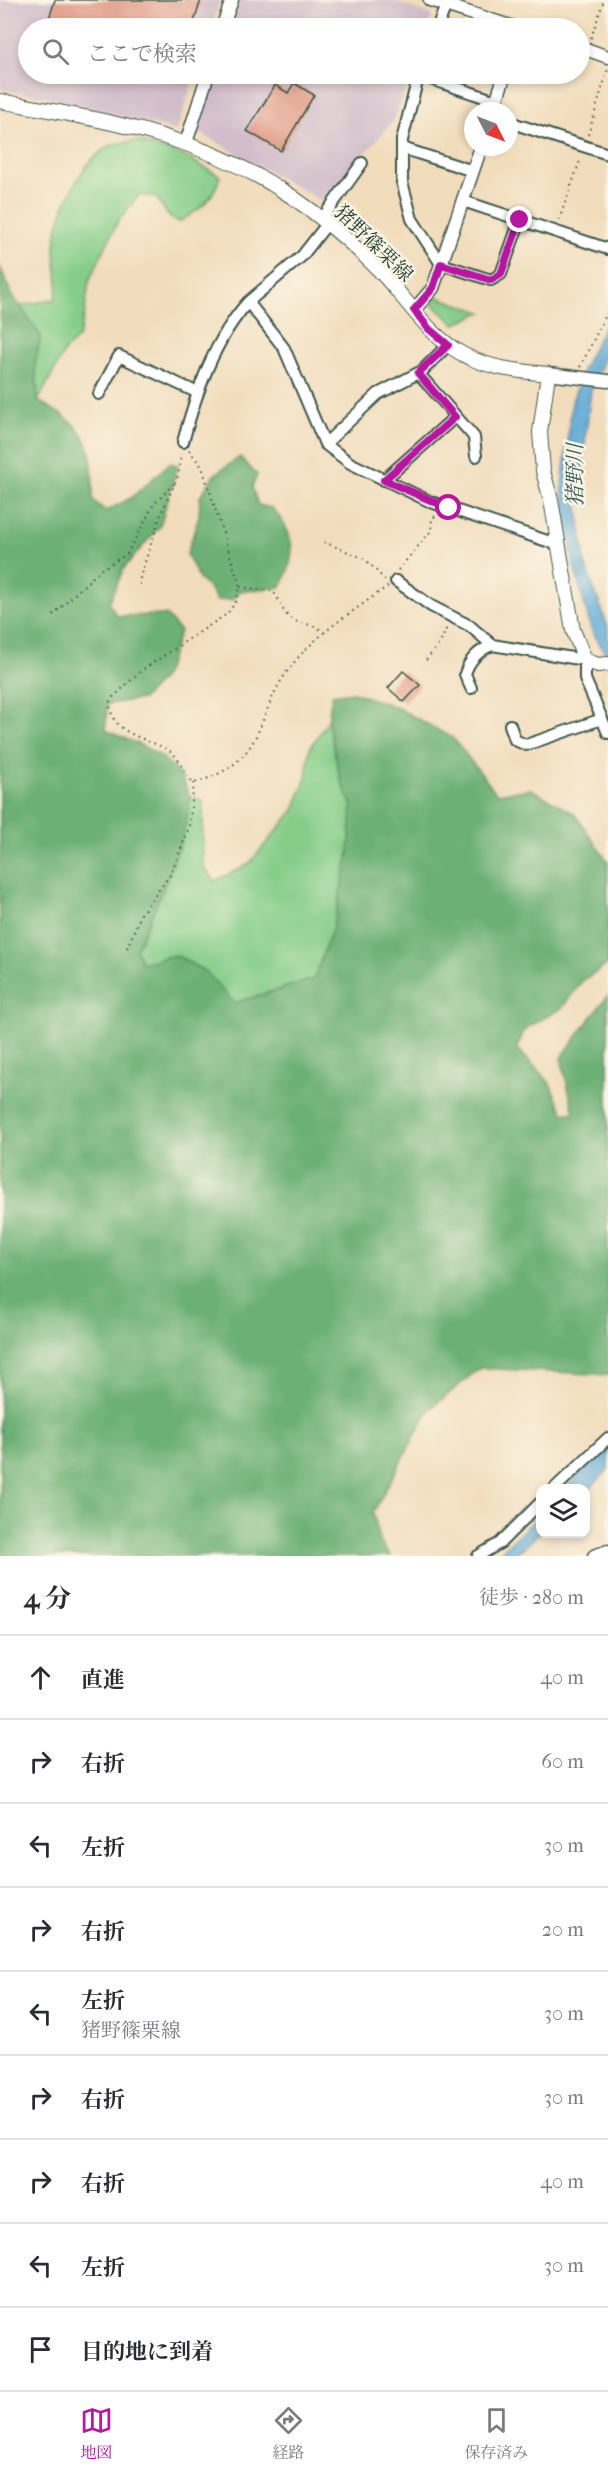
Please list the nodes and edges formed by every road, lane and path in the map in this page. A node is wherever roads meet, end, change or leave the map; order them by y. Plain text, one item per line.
1 (232, 0) edge
2 (430, 0) edge
3 (604, 0) edge
4 (446, 5) junction
5 (466, 5) edge
6 (226, 18) edge
7 (440, 18) edge
8 (494, 18) edge
9 (590, 34) edge
10 (590, 50) edge
11 (608, 57) edge
12 (205, 84) edge
13 (417, 84) edge
14 (442, 84) edge
15 (502, 84) edge
16 (0, 101) edge
17 (485, 102) edge
18 (495, 102) edge
19 (518, 125) edge
20 (186, 142) junction
21 (402, 148) junction
22 (608, 154) edge
23 (478, 156) edge
24 (362, 163) dead end
25 (473, 171) junction
26 (463, 201) junction
27 (520, 220) junction
28 (325, 222) junction
29 (608, 249) edge
30 (441, 264) junction
31 (248, 302) junction
32 (414, 310) junction
33 (608, 311) edge
34 (448, 345) junction
35 (418, 373) junction
36 (548, 374) junction
37 (575, 378) junction
38 (608, 381) edge
39 (196, 392) junction
40 (99, 394) dead end
41 (455, 417) junction
42 (183, 442) junction
43 (325, 444) junction
44 (476, 456) dead end
45 (384, 480) junction
46 (174, 484) junction
47 (449, 508) junction
48 (324, 542) dead end
49 (559, 545) junction
50 (396, 581) junction
51 (140, 585) dead end
52 (240, 587) junction
53 (53, 615) dead end
54 (452, 617) junction
55 (324, 633) junction
56 (492, 645) junction
57 (426, 660) dead end
58 (597, 663) edge
59 (471, 688) dead end
60 (602, 719) junction
61 (510, 725) dead end
62 (608, 733) edge
63 (194, 783) junction
64 (128, 948) dead end
65 (608, 1438) edge
66 (559, 1484) edge
67 (536, 1507) edge
68 (608, 1551) edge
69 (478, 1556) edge
70 (594, 1556) edge

1 - 6 street
2 - 4 street
3 - 9 path
4 - 5 street
4 - 7 street
5 - 8 street
10 - 11 street
12 - 20 street
13 - 21 street
14 - 17 street
15 - 18 street
16 - 20 main road, 猪野篠栗線
19 - 22 street
20 - 28 main road, 猪野篠栗線
21 - 25 street
21 - 30 street
23 - 25 street
24 - 28 street
25 - 26 street
26 - 27 street
26 - 30 street
27 - 29 street
27 - 30 street
28 - 31 street
28 - 32 main road, 猪野篠栗線
30 - 32 street
31 - 39 street
31 - 43 street
32 - 34 main road, 猪野篠栗線
33 - 37 path
34 - 35 street
34 - 36 main road, 猪野篠栗線
35 - 41 street
35 - 43 street
36 - 37 street
36 - 49 main road
37 - 38 street
39 - 40 street
39 - 42 street
41 - 44 street
41 - 45 street
42 - 46 path
42 - 52 path
43 - 45 street
45 - 47 street
46 - 51 path
46 - 53 path
47 - 49 street
47 - 50 path
48 - 50 path
49 - 58 main road
50 - 54 street
50 - 55 path
52 - 55 path
52 - 63 path
54 - 56 street
54 - 57 path
55 - 63 path
56 - 58 street
56 - 59 street
58 - 60 street
60 - 61 street
60 - 62 street
63 - 64 path
65 - 66 street
67 - 69 street
68 - 70 street

